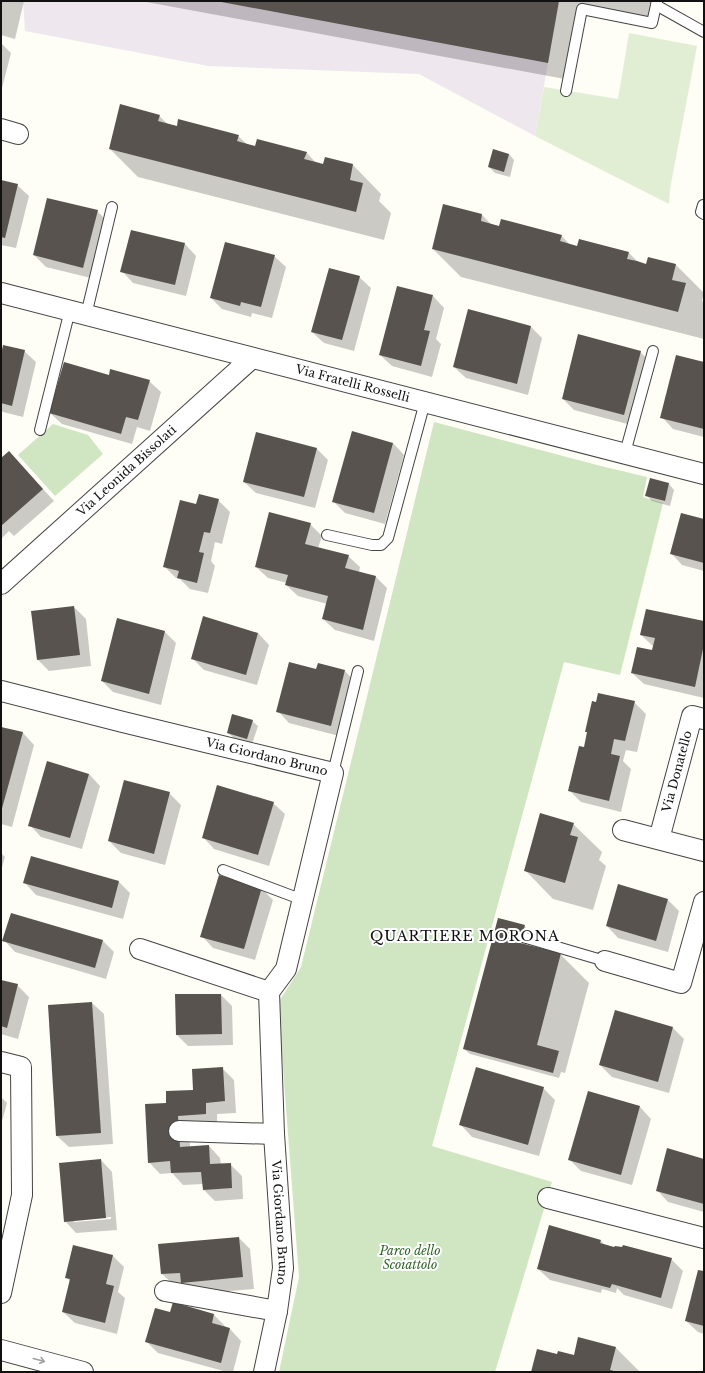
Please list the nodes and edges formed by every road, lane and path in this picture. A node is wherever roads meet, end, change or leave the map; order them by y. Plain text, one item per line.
1 (656, 3) edge
2 (704, 32) edge
3 (566, 91) dead end
4 (112, 207) dead end
5 (1, 293) edge
6 (78, 313) junction
7 (653, 351) dead end
8 (252, 358) junction
9 (425, 402) junction
10 (40, 430) dead end
11 (625, 454) junction
12 (704, 474) edge
13 (327, 535) dead end
14 (1, 584) edge
15 (358, 671) dead end
16 (1, 691) edge
17 (704, 719) edge
18 (333, 773) junction
19 (623, 830) dead end
20 (659, 839) junction
21 (704, 851) edge
22 (223, 870) dead end
23 (303, 900) junction
24 (704, 902) edge
25 (523, 937) dead end
26 (140, 948) dead end
27 (605, 961) joint
28 (269, 992) junction
29 (1, 1062) edge
30 (179, 1131) dead end
31 (274, 1134) junction
32 (548, 1198) dead end
33 (704, 1238) edge
34 (165, 1291) dead end
35 (1, 1292) edge
36 (277, 1311) junction
37 (1, 1350) edge
38 (83, 1372) edge
39 (264, 1372) edge

1 - 2 lane
1 - 3 lane
4 - 6 lane
5 - 6 street, Via Fratelli Rosselli
6 - 8 street, Via Fratelli Rosselli
6 - 10 lane
7 - 11 lane
8 - 9 street, Via Fratelli Rosselli
8 - 14 street, Via Leonida Bissolati
9 - 11 street, Via Fratelli Rosselli
9 - 13 lane
11 - 12 street, Via Fratelli Rosselli
15 - 18 lane
16 - 18 street, Via Giordano Bruno
17 - 20 street, Via Donatello
18 - 23 street, Via Giordano Bruno
19 - 20 street
20 - 21 street
22 - 23 lane
23 - 28 street, Via Giordano Bruno
24 - 27 street
25 - 27 lane
26 - 28 street
28 - 31 street, Via Giordano Bruno
29 - 35 street
30 - 31 street
31 - 36 street, Via Giordano Bruno
32 - 33 street
34 - 36 street
36 - 39 street, Via Giordano Bruno
37 -> 38 street

